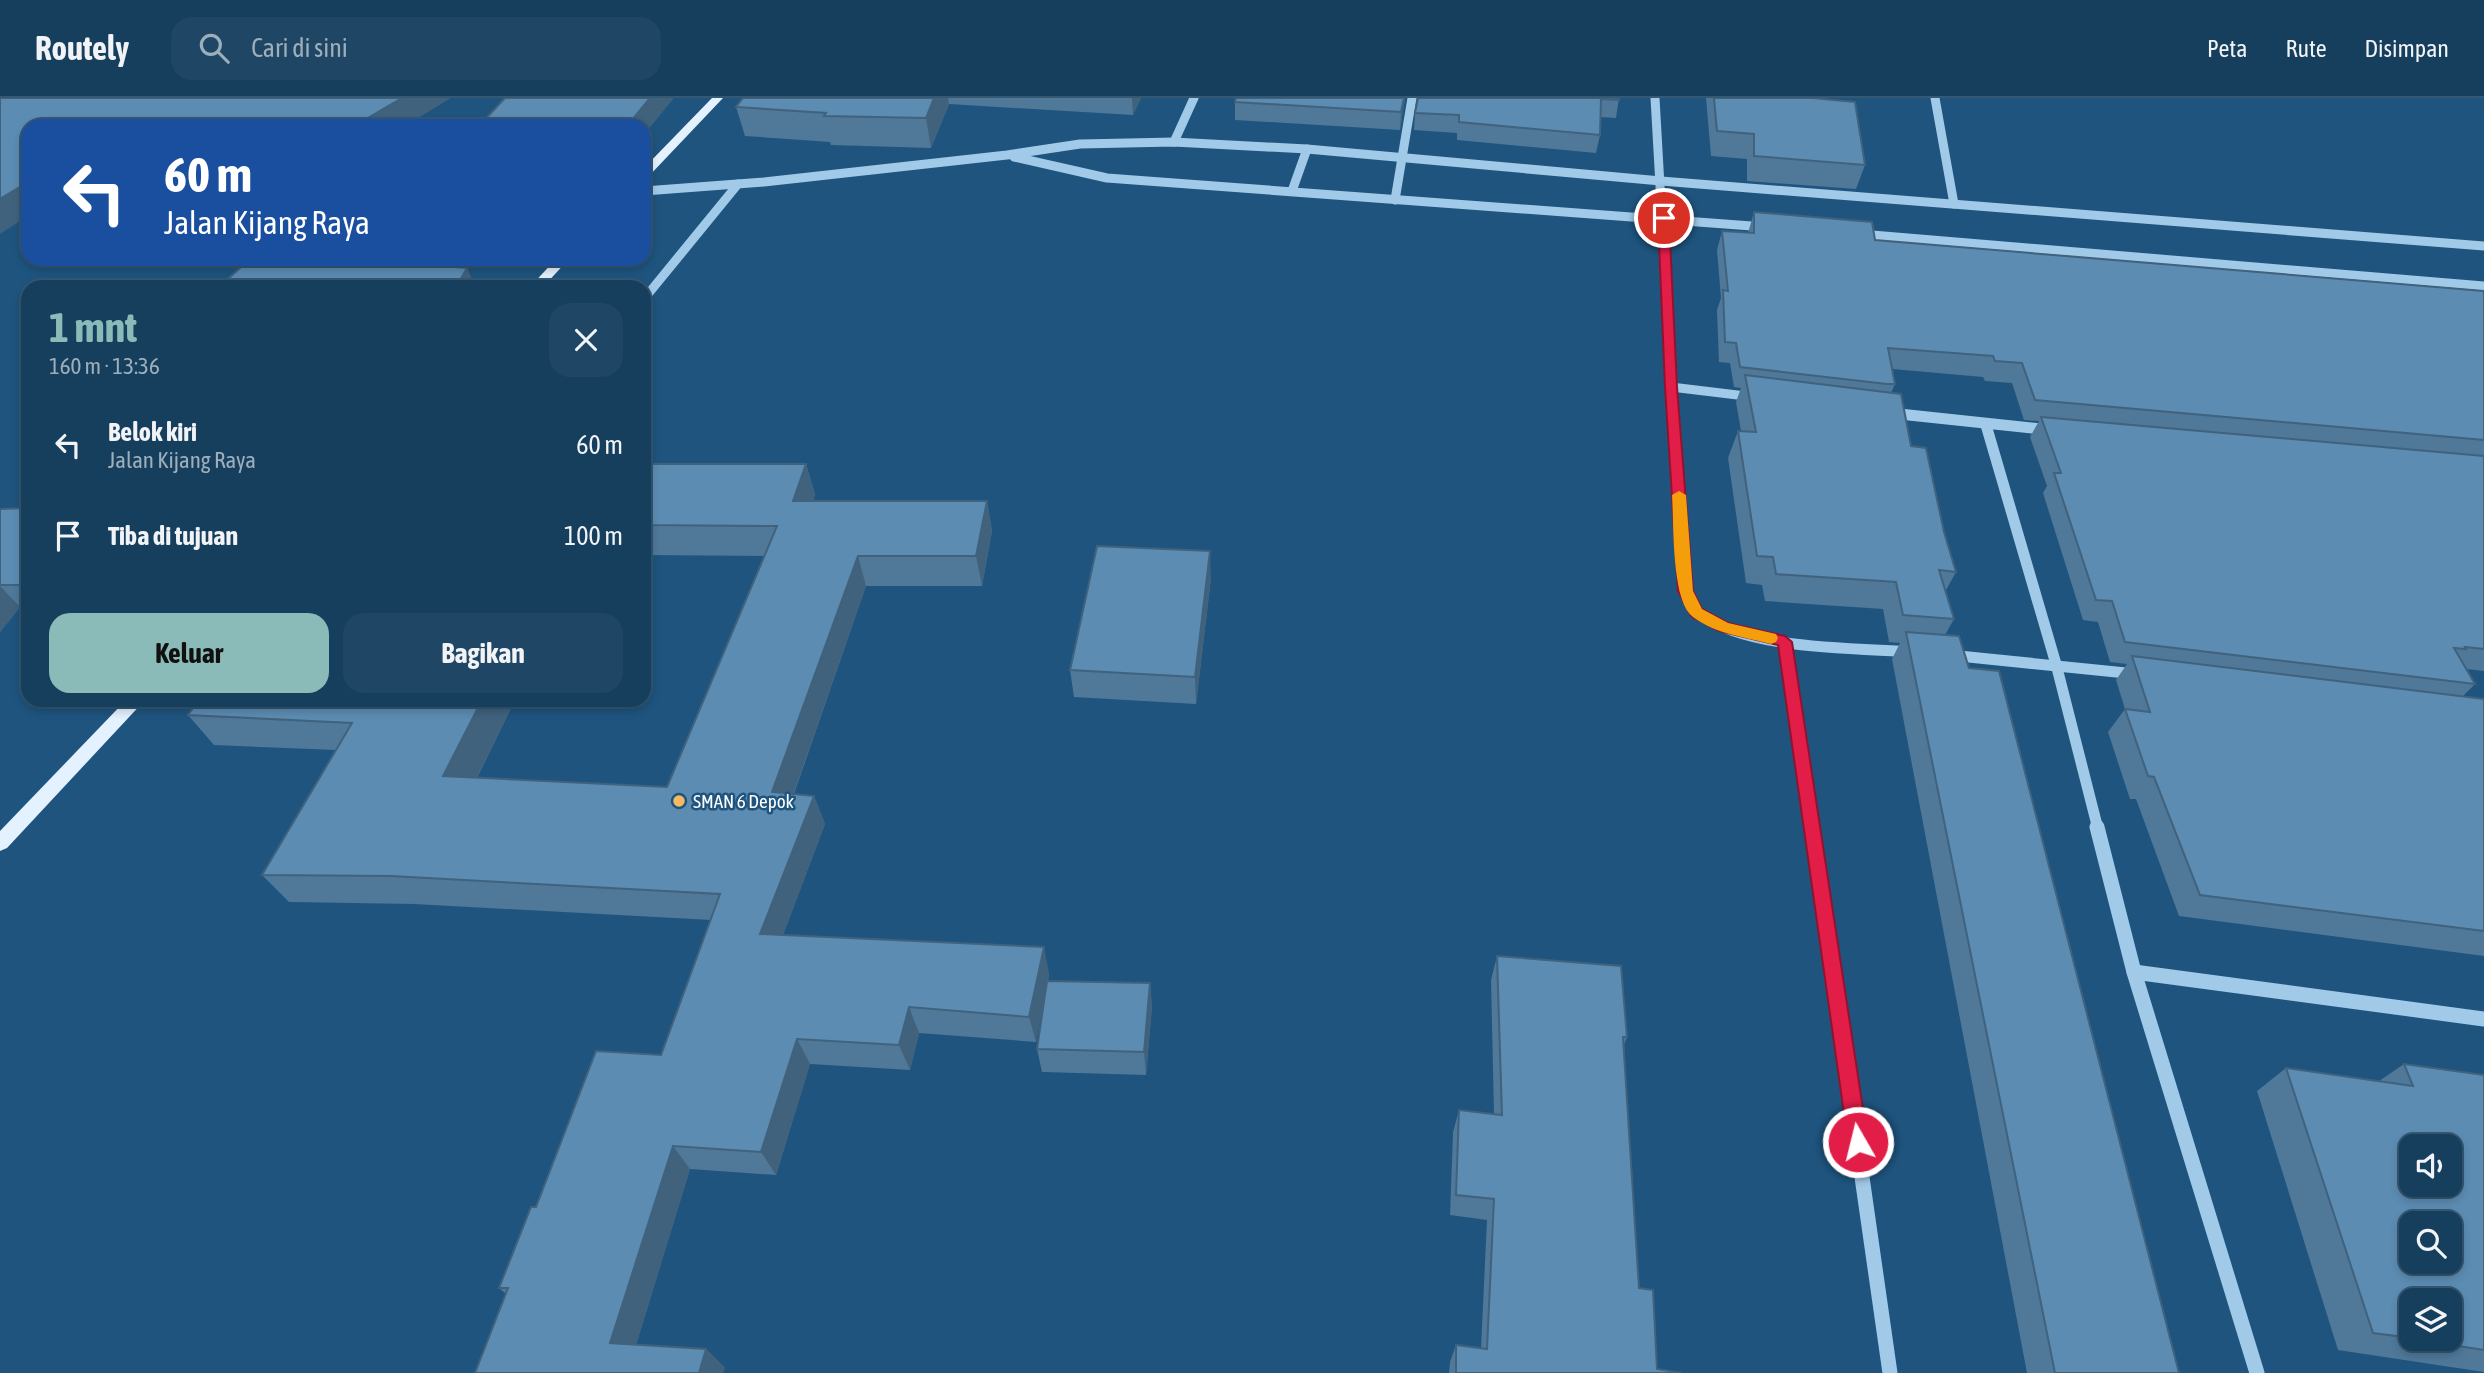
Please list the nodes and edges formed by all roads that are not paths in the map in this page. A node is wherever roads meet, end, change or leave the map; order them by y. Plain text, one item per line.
1 (718, 98) edge
2 (1194, 98) edge
3 (1412, 98) edge
4 (1655, 98) edge
5 (1935, 98) edge
6 (1174, 142) junction
7 (1307, 149) junction
8 (1007, 155) junction
9 (1402, 158) junction
10 (651, 168) edge
11 (1661, 181) junction
12 (738, 184) junction
13 (651, 190) edge
14 (1292, 191) junction
15 (1395, 201) junction
16 (1954, 204) junction
17 (1664, 218) junction
18 (1775, 227) edge
19 (1844, 233) edge
20 (2484, 246) edge
21 (556, 266) edge
22 (543, 280) edge
23 (2484, 286) edge
24 (651, 290) edge
25 (1671, 387) junction
26 (1767, 398) edge
27 (1877, 412) edge
28 (1986, 425) junction
29 (2055, 431) edge
30 (1785, 642) junction
31 (1920, 653) edge
32 (1934, 654) edge
33 (2056, 664) junction
34 (2153, 676) edge
35 (129, 707) edge
36 (0, 843) edge
37 (2134, 972) junction
38 (2484, 1019) edge
39 (1890, 1373) edge
40 (2257, 1373) edge

1 - 10 main road
2 - 6 street
3 - 9 street
4 - 11 street
5 - 16 street
6 - 7 street
6 - 8 street
7 - 9 street
7 - 14 street
8 - 12 street
8 - 14 street
9 - 11 street
9 - 15 street
11 - 16 street
11 - 17 street
12 - 13 street
12 - 24 street
14 - 15 street
15 - 17 street
16 - 20 street
17 - 18 street
17 - 25 street
19 - 23 street
21 - 22 main road
25 - 26 street
25 - 30 street
27 - 28 street
28 - 29 street
28 - 33 street
30 - 31 street
30 - 39 street
32 - 33 street
33 - 34 street
33 - 37 street
35 - 36 main road
37 - 38 street
37 - 40 street

